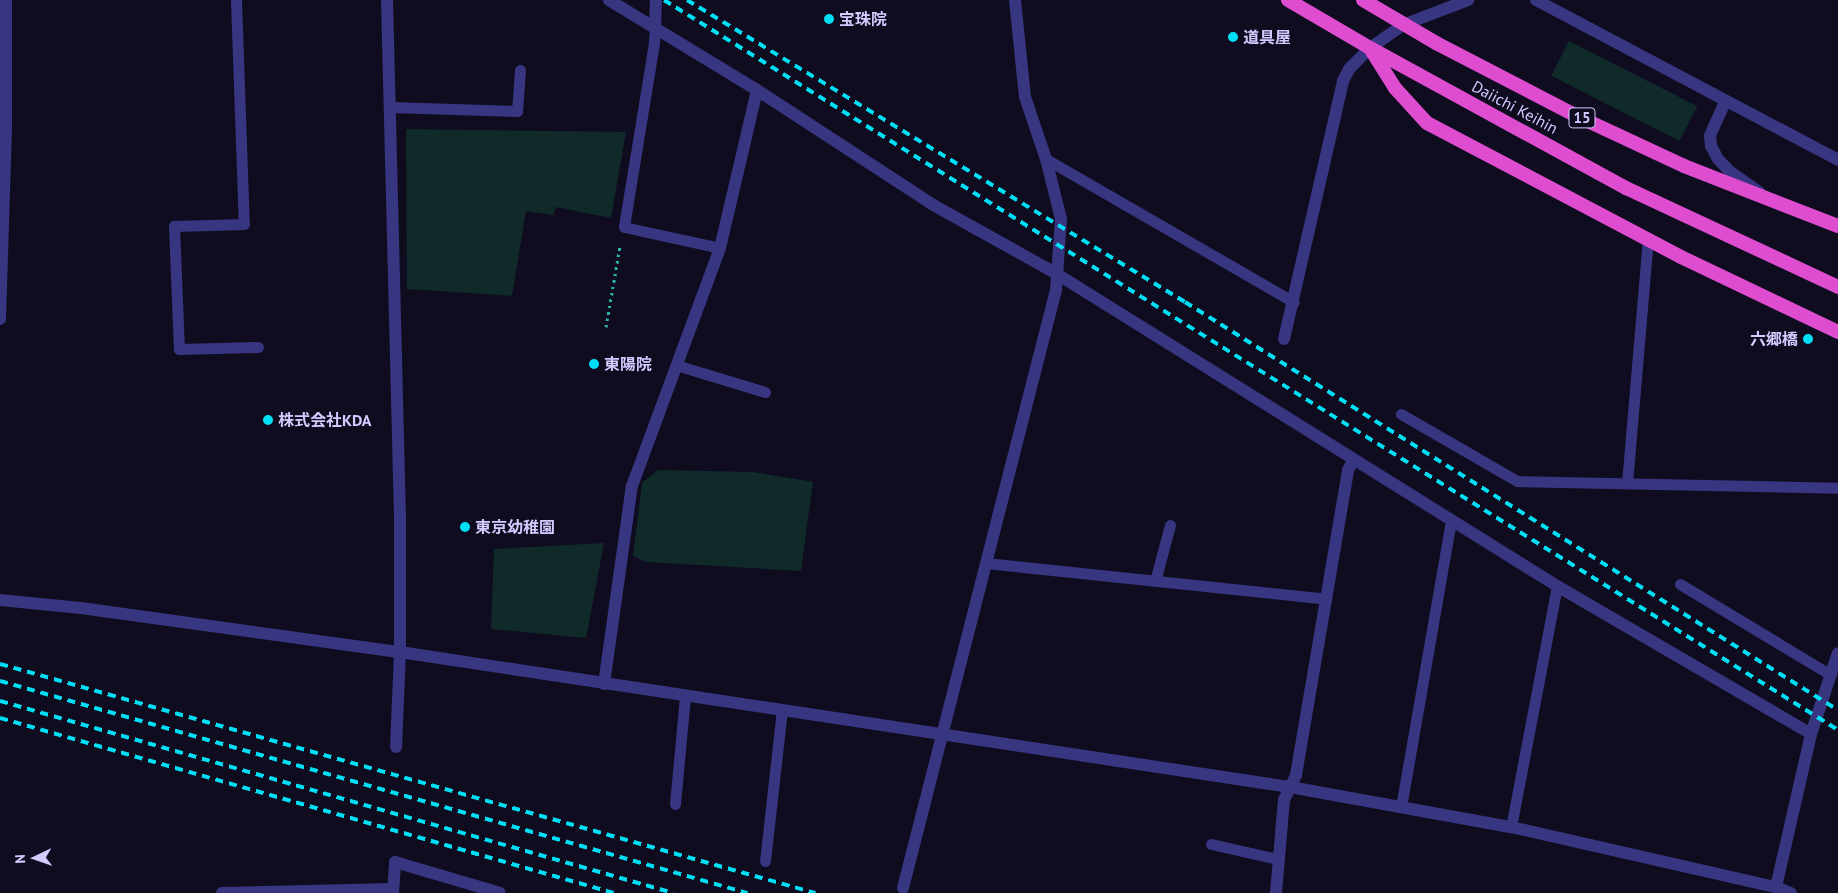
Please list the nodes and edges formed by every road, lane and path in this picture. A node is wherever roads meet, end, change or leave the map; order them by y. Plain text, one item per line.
1 (6, 0) edge
2 (236, 0) edge
3 (387, 0) edge
4 (609, 0) edge
5 (656, 0) edge
6 (1015, 0) edge
7 (1288, 0) edge
8 (1363, 0) edge
9 (1468, 0) edge
10 (1536, 0) edge
11 (1403, 25) junction
12 (655, 27) junction
13 (1370, 48) junction
14 (520, 70) dead end
15 (757, 90) junction
16 (1725, 102) junction
17 (390, 107) junction
18 (3, 131) edge
19 (1046, 159) junction
20 (1838, 160) edge
21 (1766, 198) junction
22 (1838, 226) edge
23 (624, 227) junction
24 (1648, 239) junction
25 (720, 248) junction
26 (1057, 274) junction
27 (1838, 287) edge
28 (1294, 302) junction
29 (0, 319) edge
30 (606, 327) dead end
31 (1838, 332) edge
32 (1284, 339) dead end
33 (258, 347) dead end
34 (676, 365) junction
35 (765, 392) dead end
36 (1401, 414) dead end
37 (1353, 461) junction
38 (1627, 483) junction
39 (1838, 488) edge
40 (1451, 520) junction
41 (1170, 525) dead end
42 (986, 563) junction
43 (1155, 581) junction
44 (1680, 584) dead end
45 (1557, 586) junction
46 (1326, 599) junction
47 (0, 600) edge
48 (400, 652) junction
49 (1838, 653) edge
50 (1831, 675) junction
51 (604, 684) junction
52 (685, 696) junction
53 (782, 710) junction
54 (942, 734) junction
55 (1811, 734) junction
56 (396, 747) dead end
57 (1290, 788) junction
58 (675, 804) dead end
59 (1401, 807) junction
60 (1511, 826) junction
61 (1211, 844) dead end
62 (1278, 859) junction
63 (765, 861) dead end
64 (1776, 887) junction
65 (903, 888) dead end
66 (393, 891) edge
67 (222, 893) edge
68 (500, 893) edge
69 (1276, 893) edge
70 (1791, 893) edge

1 - 18 street
2 - 33 lane
3 - 17 street
4 - 12 street
5 - 12 street
6 - 19 street
7 - 13 highway, Daiichi Keihin / 15
8 - 11 highway, Daiichi Keihin / 15
9 - 11 street
10 - 16 street
11 - 13 street
11 - 21 highway, Daiichi Keihin / 15
12 - 15 street
12 - 23 lane
13 - 24 highway
13 - 27 highway, Daiichi Keihin / 15
13 - 28 street
14 - 17 lane
15 - 25 street
15 - 26 street
16 - 20 street
16 - 21 street
17 - 48 street
18 - 29 street
19 - 26 street
19 - 28 lane
21 - 22 highway, Daiichi Keihin / 15
23 - 25 lane
23 - 30 path
24 - 31 highway
24 - 38 lane
25 - 34 street
26 - 37 street
26 - 42 street
28 - 32 street
34 - 35 lane
34 - 51 street
36 - 38 lane
37 - 40 street
37 - 46 street
38 - 39 lane
40 - 45 street
40 - 59 lane
41 - 43 lane
42 - 43 lane
42 - 54 street
43 - 46 lane
44 - 50 lane
45 - 55 street
45 - 60 lane
46 - 57 street
47 - 48 street
48 - 51 street
48 - 56 street
49 - 50 street
50 - 55 street
51 - 52 street
52 - 53 street
52 - 58 lane
53 - 54 street
53 - 63 lane
54 - 57 street
54 - 65 street
55 - 64 street
57 - 59 street
57 - 62 street
59 - 60 street
60 - 64 street
61 - 62 lane
62 - 69 street
64 - 70 street
66 - 67 street
66 - 68 street

